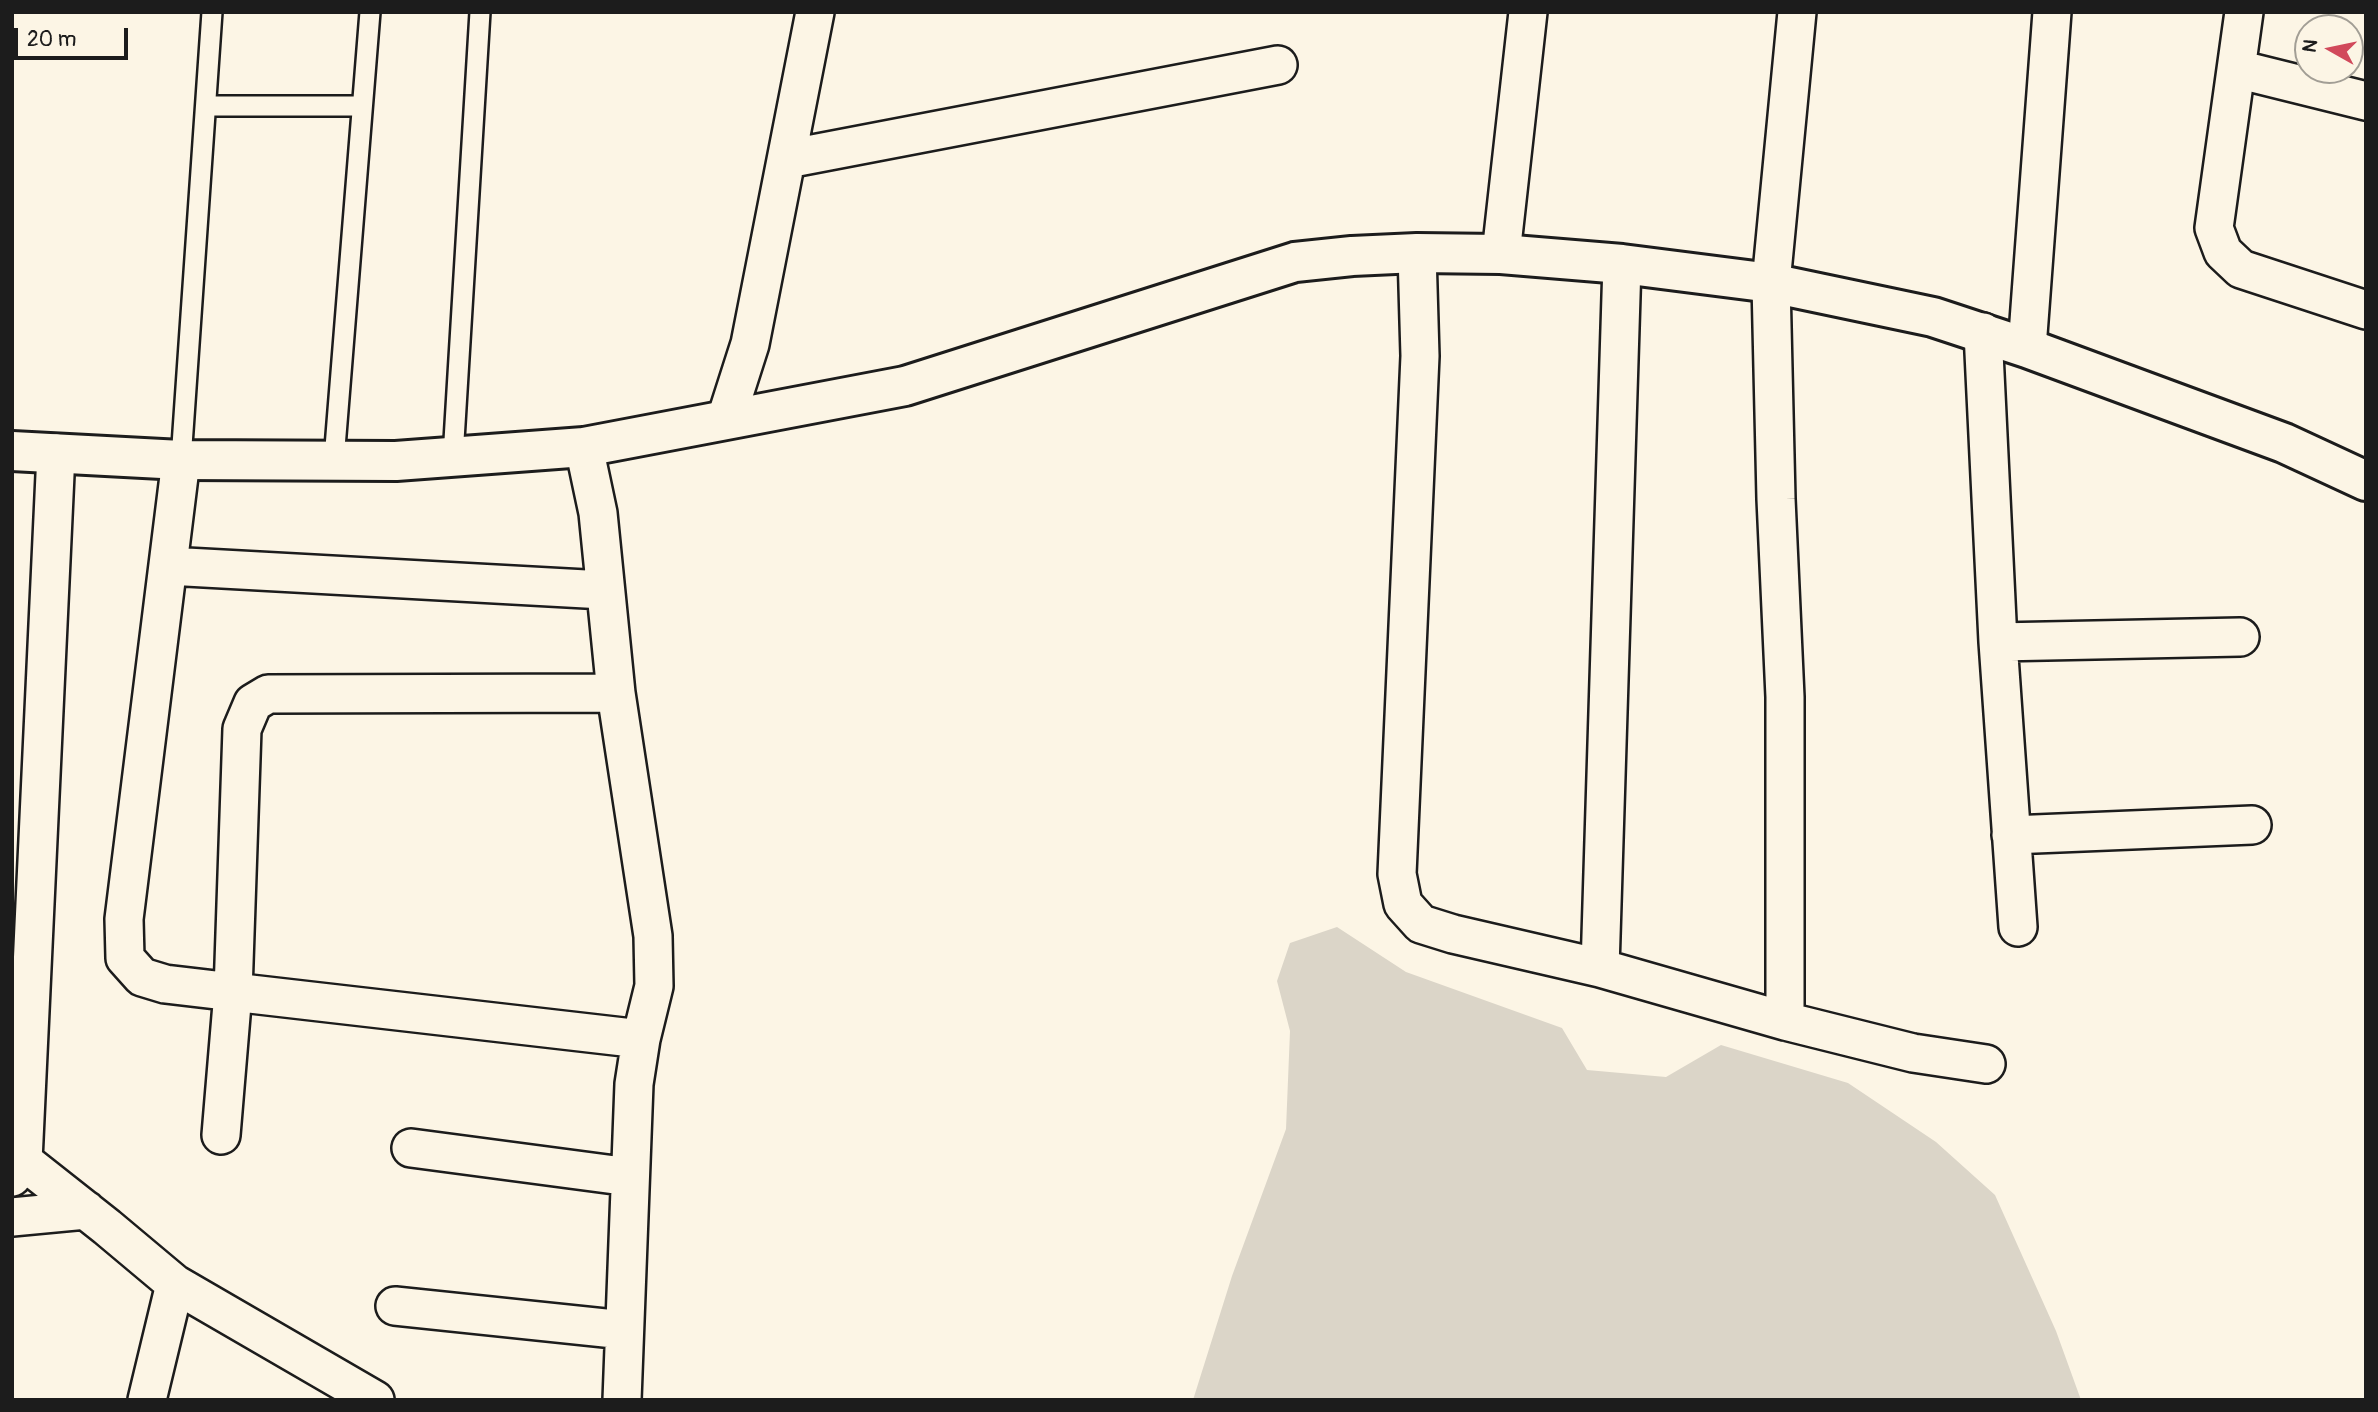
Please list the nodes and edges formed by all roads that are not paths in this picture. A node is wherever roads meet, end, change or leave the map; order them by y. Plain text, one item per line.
1 (212, 12) edge
2 (370, 12) edge
3 (480, 12) edge
4 (815, 12) edge
5 (1528, 12) edge
6 (1797, 12) edge
7 (2052, 12) edge
8 (2244, 12) edge
9 (1278, 65) dead end
10 (2237, 69) junction
11 (2366, 101) edge
12 (206, 106) junction
13 (362, 106) junction
14 (787, 159) junction
15 (1417, 253) junction
16 (1501, 254) junction
17 (1622, 264) junction
18 (1772, 283) junction
19 (2366, 310) edge
20 (1983, 332) junction
21 (2027, 348) junction
22 (726, 419) junction
23 (584, 447) junction
24 (12, 451) edge
25 (56, 453) junction
26 (453, 457) junction
27 (181, 460) junction
28 (334, 460) junction
29 (2366, 481) edge
30 (168, 566) junction
31 (604, 590) junction
32 (2240, 637) dead end
33 (1998, 642) junction
34 (616, 693) junction
35 (2252, 825) dead end
36 (2011, 835) junction
37 (2018, 927) dead end
38 (1600, 968) junction
39 (233, 992) junction
40 (1785, 1021) junction
41 (641, 1039) junction
42 (1986, 1063) dead end
43 (221, 1135) dead end
44 (411, 1148) dead end
45 (16, 1163) edge
46 (630, 1177) junction
47 (86, 1210) junction
48 (12, 1217) edge
49 (175, 1284) junction
50 (395, 1306) dead end
51 (624, 1330) junction
52 (147, 1400) edge
53 (375, 1400) edge
54 (622, 1400) edge

1 - 12 lane
2 - 13 lane
3 - 26 lane
4 - 14 street
5 - 16 street
6 - 18 street
7 - 21 street
8 - 10 street
9 - 14 street
10 - 11 street
10 - 19 street
12 - 13 lane
12 - 27 lane
13 - 28 lane
14 - 22 street
15 - 16 street
15 - 22 street
15 - 38 street
16 - 17 street
17 - 18 street
17 - 38 street
18 - 20 street
18 - 40 street
20 - 21 street
20 - 33 street
21 - 29 street
22 - 23 street
23 - 26 street
23 - 31 street
24 - 25 street
25 - 27 street
25 - 45 street
26 - 28 street
27 - 28 street
27 - 30 street
30 - 31 street
30 - 39 street
31 - 34 street
32 - 33 street
33 - 36 street
34 - 39 street
34 - 41 street
35 - 36 street
36 - 37 street
38 - 40 street
39 - 41 street
39 - 43 street
40 - 42 street
41 - 46 street
44 - 46 street
45 - 47 street
46 - 51 street
47 - 48 street
47 - 49 street
49 - 52 street
49 - 53 street
50 - 51 street
51 - 54 street

